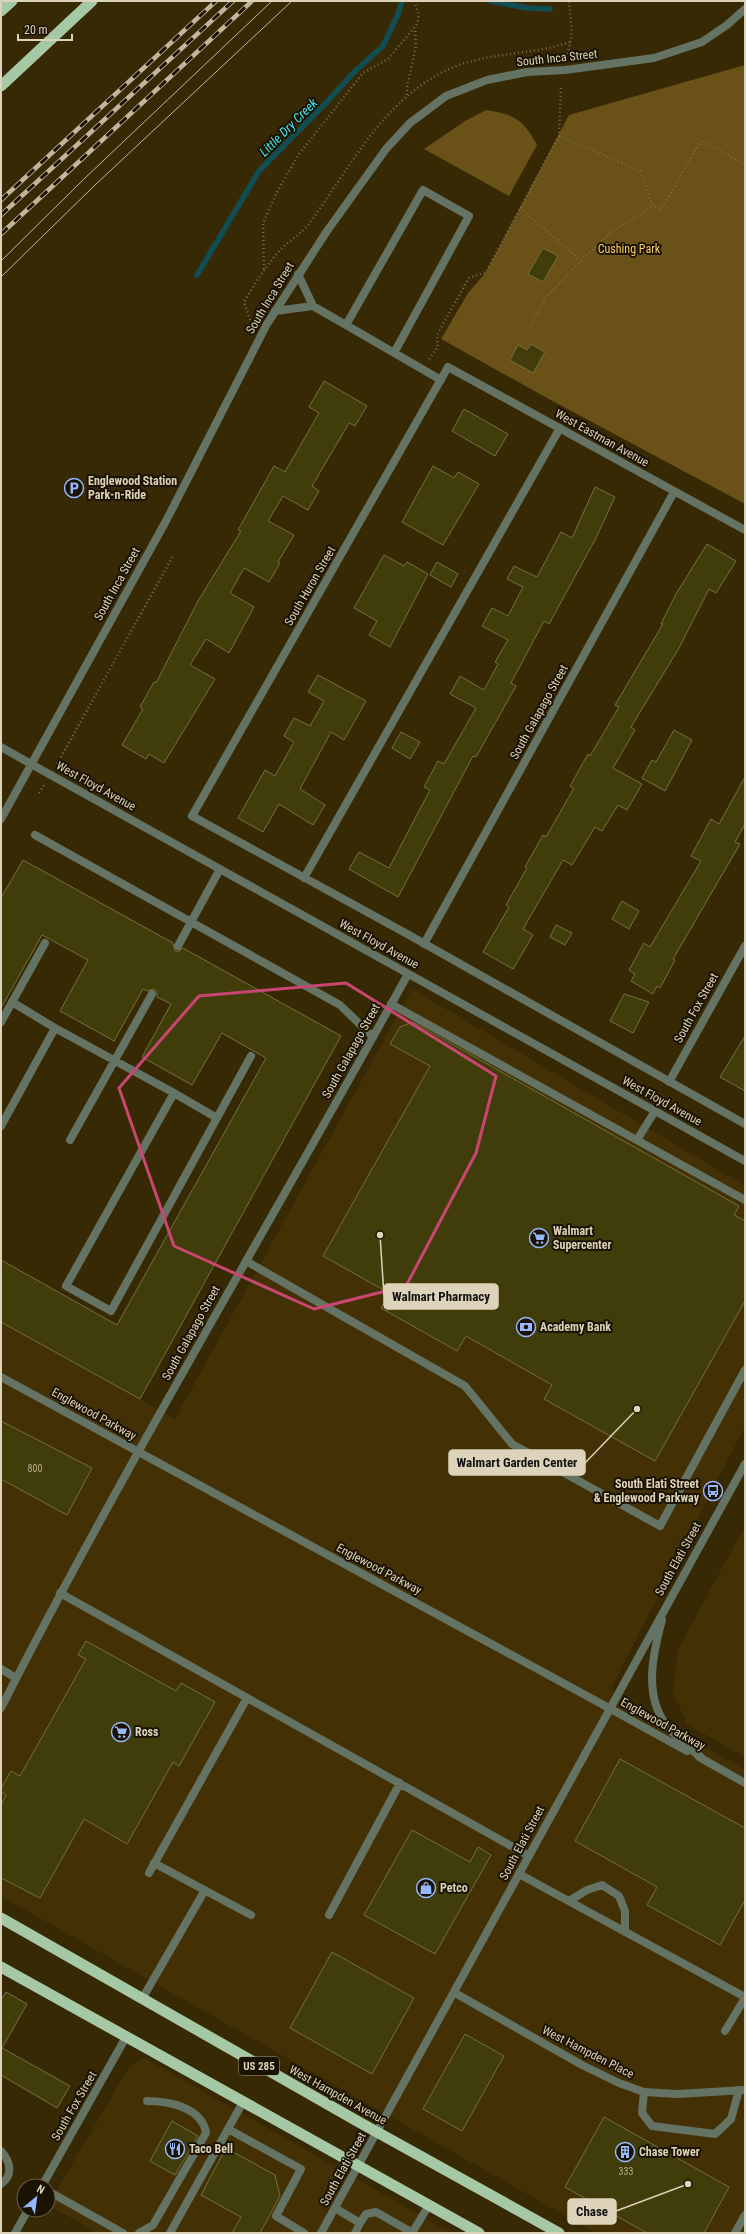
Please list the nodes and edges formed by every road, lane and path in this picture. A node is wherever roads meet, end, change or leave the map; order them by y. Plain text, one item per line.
1 (12, 1) edge
2 (92, 1) edge
3 (414, 1) edge
4 (569, 1) edge
5 (745, 9) edge
6 (1, 11) edge
7 (415, 27) junction
8 (565, 70) junction
9 (1, 86) edge
10 (561, 87) dead end
11 (408, 95) dead end
12 (559, 136) junction
13 (745, 165) edge
14 (653, 206) junction
15 (520, 208) junction
16 (581, 261) junction
17 (264, 269) dead end
18 (298, 274) junction
19 (313, 306) junction
20 (275, 311) junction
21 (346, 325) junction
22 (530, 327) dead end
23 (438, 347) dead end
24 (394, 353) junction
25 (448, 367) joint
26 (441, 380) junction
27 (560, 428) junction
28 (674, 492) junction
29 (745, 530) edge
30 (172, 556) dead end
31 (1, 747) edge
32 (64, 751) dead end
33 (31, 764) junction
34 (192, 816) joint
35 (1, 819) edge
36 (35, 835) dead end
37 (220, 869) junction
38 (304, 878) junction
39 (191, 922) junction
40 (45, 943) dead end
41 (424, 944) junction
42 (178, 946) dead end
43 (745, 946) edge
44 (408, 974) junction
45 (152, 994) dead end
46 (12, 1002) junction
47 (391, 1004) junction
48 (1, 1022) edge
49 (56, 1028) junction
50 (373, 1037) junction
51 (251, 1056) dead end
52 (114, 1061) junction
53 (668, 1082) junction
54 (174, 1094) junction
55 (655, 1111) junction
56 (217, 1118) junction
57 (745, 1124) edge
58 (1, 1126) edge
59 (70, 1140) dead end
60 (637, 1140) junction
61 (745, 1161) edge
62 (745, 1200) edge
63 (246, 1261) junction
64 (745, 1370) edge
65 (1, 1377) edge
66 (139, 1452) junction
67 (745, 1464) edge
68 (60, 1593) junction
69 (665, 1607) junction
70 (1, 1669) edge
71 (16, 1678) junction
72 (246, 1698) junction
73 (1, 1708) edge
74 (609, 1708) junction
75 (703, 1759) junction
76 (400, 1783) junction
77 (745, 1783) edge
78 (529, 1856) junction
79 (154, 1863) junction
80 (149, 1874) dead end
81 (519, 1874) junction
82 (205, 1890) junction
83 (569, 1901) junction
84 (251, 1915) dead end
85 (329, 1915) dead end
86 (1, 1918) edge
87 (625, 1932) junction
88 (2, 1970) edge
89 (455, 1993) junction
90 (745, 1997) edge
91 (142, 1999) junction
92 (725, 2031) dead end
93 (126, 2037) junction
94 (742, 2090) edge
95 (644, 2092) junction
96 (147, 2101) dead end
97 (243, 2102) junction
98 (228, 2129) junction
99 (377, 2132) junction
100 (1, 2151) edge
101 (358, 2167) junction
102 (47, 2178) edge
103 (1, 2184) edge
104 (56, 2195) edge
105 (429, 2205) junction
106 (335, 2208) junction
107 (745, 2215) edge
108 (23, 2218) edge
109 (360, 2223) junction
110 (477, 2232) edge
111 (15, 2233) edge
112 (123, 2233) edge
113 (139, 2233) edge
114 (170, 2233) edge
115 (304, 2233) edge
116 (321, 2233) edge
117 (356, 2233) edge
118 (412, 2233) edge
119 (559, 2233) edge
120 (735, 2233) edge

1 - 6 highway
2 - 9 highway
3 - 7 path
4 - 8 path
5 - 8 street, South Inca Street
7 - 11 path
7 - 17 path
8 - 18 street, South Inca Street
10 - 12 path
12 - 14 path
12 - 15 path
13 - 14 path
14 - 16 path
15 - 16 path
15 - 23 path
16 - 22 path
18 - 19 street
18 - 20 street, South Inca Street
19 - 20 street
19 - 21 street
20 - 33 street, South Inca Street
21 - 24 street
21 - 24 street
24 - 26 street
25 - 26 street, South Huron Street
25 - 27 street, West Eastman Avenue
26 - 34 street, South Huron Street
27 - 28 street, West Eastman Avenue
27 - 38 street
28 - 29 street, West Eastman Avenue
28 - 41 street, South Galapago Street
30 - 32 path
31 - 33 street, West Floyd Avenue
33 - 35 street, South Inca Street
33 - 37 street, West Floyd Avenue
34 - 38 street, West Floyd Avenue
36 - 39 street
37 - 39 street
37 - 44 street, West Floyd Avenue
38 - 41 street, West Floyd Avenue
39 - 42 street
39 - 50 street
40 - 46 street
41 - 53 street, West Floyd Avenue
43 - 53 street, South Fox Street
44 - 47 street, South Galapago Street
44 - 55 street, West Floyd Avenue
45 - 52 street
46 - 48 street
46 - 49 street
47 - 50 street, South Galapago Street
47 - 60 street
49 - 52 street
49 - 58 street
50 - 63 street, South Galapago Street
51 - 56 street
52 - 54 street
52 - 59 street
53 - 57 street, West Floyd Avenue
54 - 56 street
54 - 56 street
55 - 60 street
55 - 61 street, West Floyd Avenue
60 - 62 street
63 - 64 street
63 - 66 street, South Galapago Street
65 - 66 street, Englewood Parkway
66 - 68 street, South Galapago Street
66 - 74 street, Englewood Parkway
67 - 69 street, South Elati Street
68 - 71 street, South Galapago Street
68 - 72 street
69 - 74 street, South Elati Street
69 - 75 street
70 - 71 street
71 - 73 street, South Galapago Street
72 - 76 street
72 - 79 street
74 - 75 street, Englewood Parkway
74 - 78 street, South Elati Street
75 - 77 street, Englewood Parkway
76 - 78 street
76 - 85 street
78 - 81 street, South Elati Street
79 - 80 street
79 - 82 street
81 - 83 street
81 - 89 street, South Elati Street
82 - 84 street
82 - 91 street
83 - 87 street
83 - 87 street
86 - 91 highway, West Hampden Avenue / US 285
87 - 90 street
88 - 93 highway
89 - 95 street, West Hampden Place
89 - 99 street, South Elati Street
90 - 92 street
91 - 99 highway, West Hampden Avenue / US 285
93 - 97 highway
93 - 102 street, South Fox Street
94 - 95 street, West Hampden Place
94 - 95 street
96 - 113 street
97 - 98 street
97 - 101 highway
98 - 114 street
98 - 115 street
99 - 101 street, South Elati Street
99 - 119 highway, West Hampden Avenue / US 285
100 - 103 street
101 - 105 highway
101 - 106 street, South Elati Street
104 - 112 street
105 - 110 highway
105 - 118 street
106 - 109 street
106 - 116 street, South Elati Street
107 - 120 street
108 - 111 street
109 - 117 street
109 - 118 street

